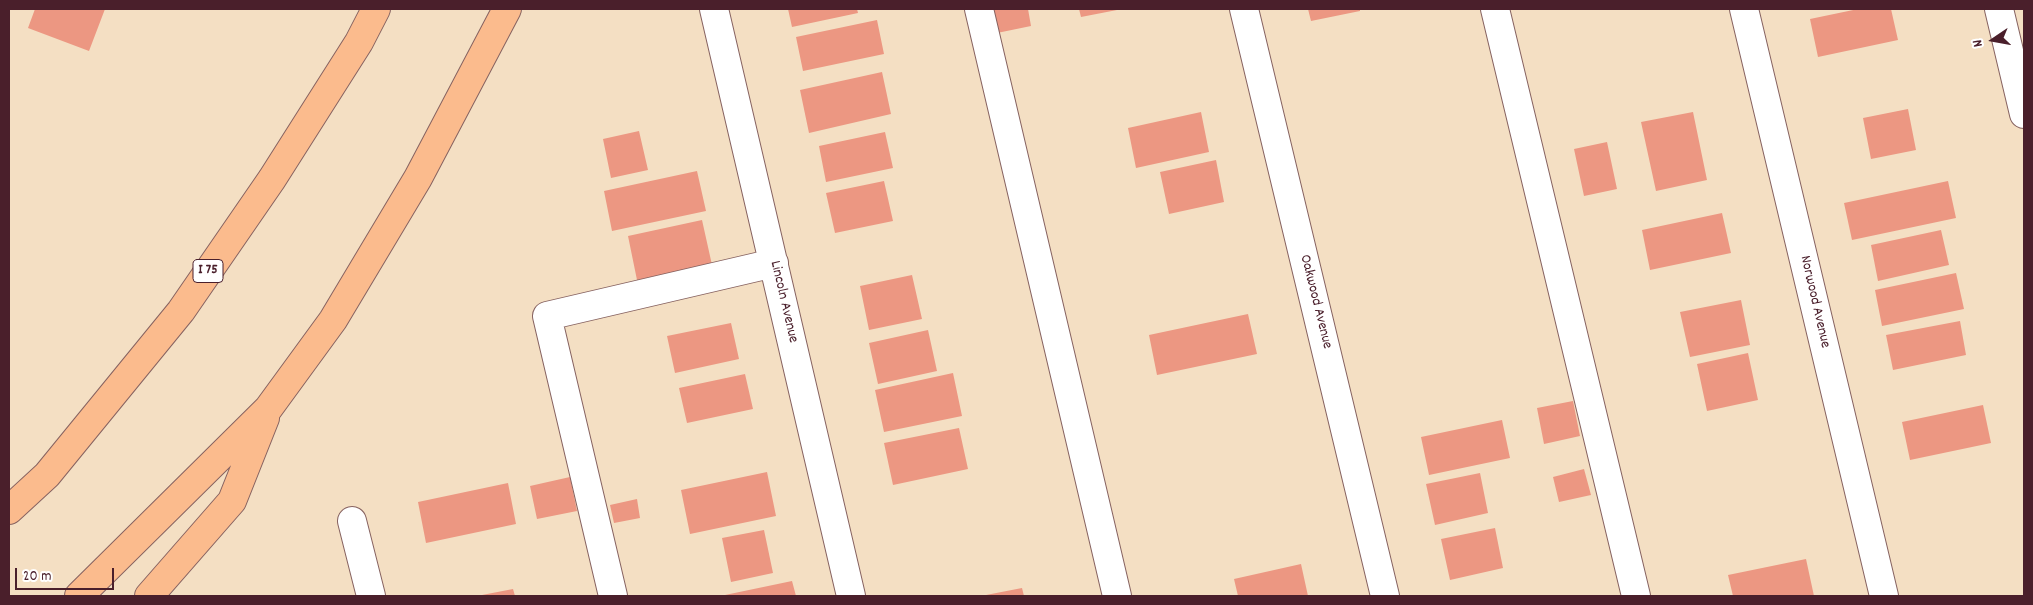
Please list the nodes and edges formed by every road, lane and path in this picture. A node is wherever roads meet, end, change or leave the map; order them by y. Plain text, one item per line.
1 (376, 9) edge
2 (507, 9) edge
3 (714, 9) edge
4 (979, 9) edge
5 (1244, 9) edge
6 (1495, 9) edge
7 (1744, 9) edge
8 (1999, 9) edge
9 (2024, 114) edge
10 (774, 263) junction
11 (268, 409) junction
12 (9, 510) edge
13 (352, 521) dead end
14 (79, 596) edge
15 (149, 596) edge
16 (371, 596) edge
17 (613, 596) edge
18 (851, 596) edge
19 (1117, 596) edge
20 (1385, 596) edge
21 (1636, 596) edge
22 (1884, 596) edge

1 - 12 highway, I 75
2 - 11 highway
3 - 10 street, Lincoln Avenue
4 - 19 street
5 - 20 street, Oakwood Avenue
6 - 21 street
7 - 22 street, Norwood Avenue
8 - 9 street
10 - 17 street
10 - 18 street, Lincoln Avenue
11 - 14 highway
11 - 15 highway
13 - 16 street

